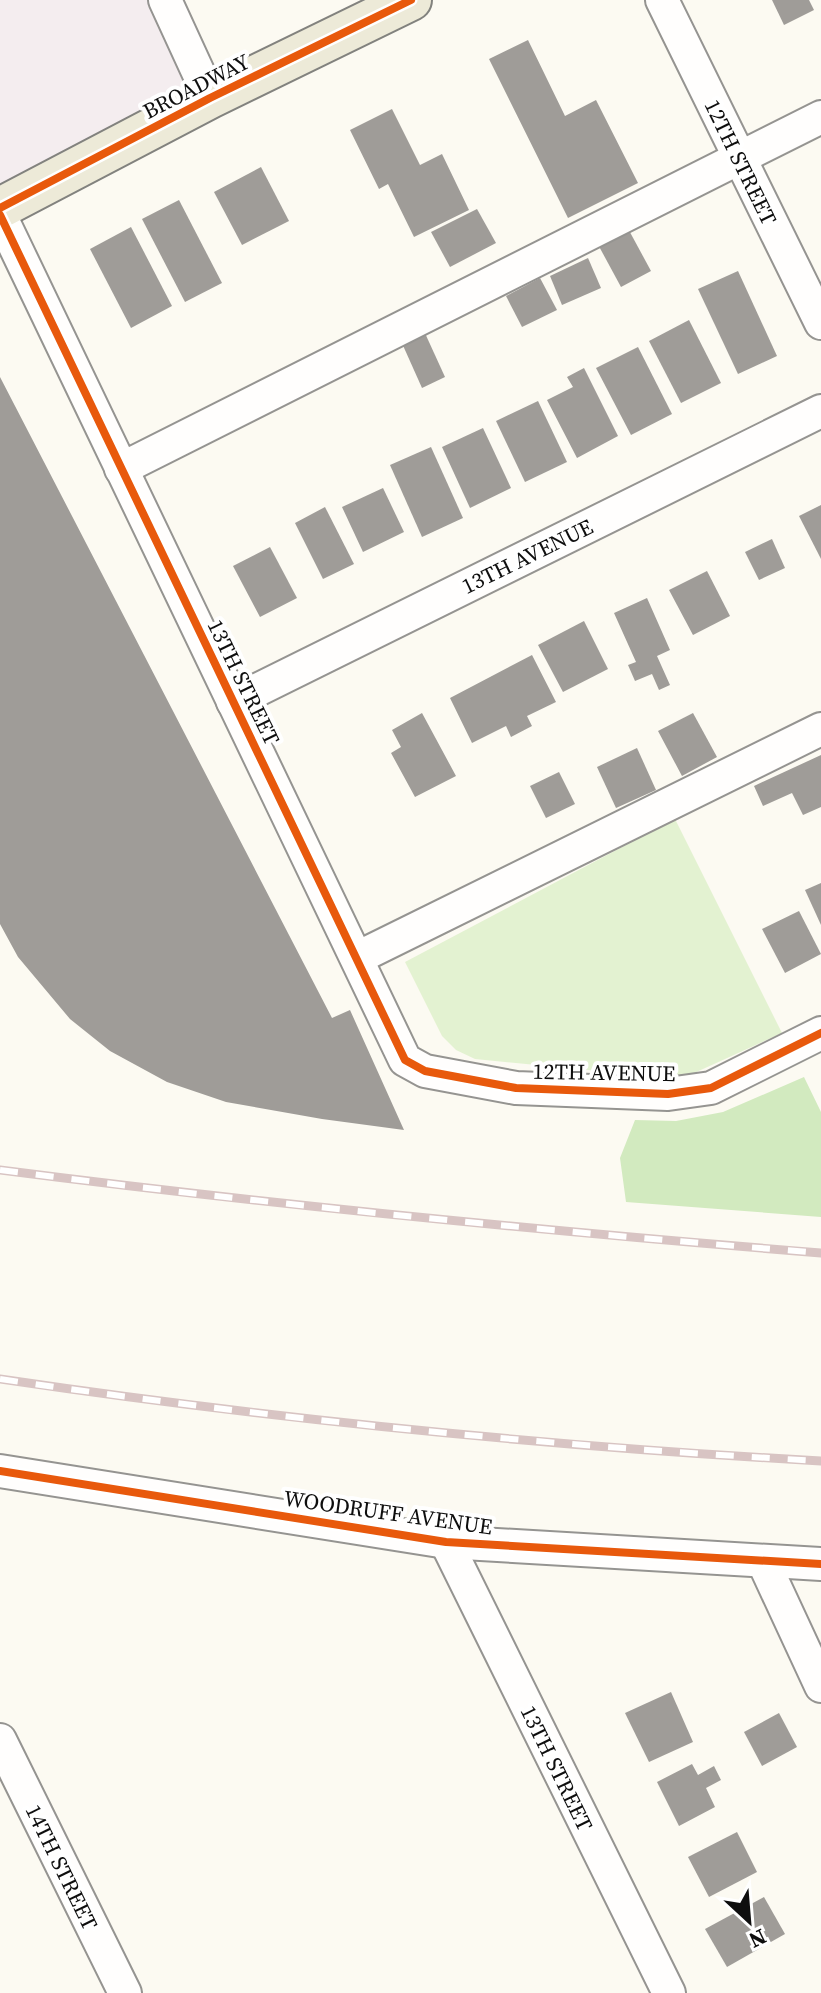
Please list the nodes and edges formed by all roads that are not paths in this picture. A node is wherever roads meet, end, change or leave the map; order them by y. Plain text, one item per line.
1 (165, 0) edge
2 (411, 0) edge
3 (662, 0) edge
4 (210, 98) junction
5 (821, 117) edge
6 (739, 158) junction
7 (0, 208) edge
8 (0, 215) edge
9 (821, 323) edge
10 (821, 411) edge
11 (121, 469) junction
12 (233, 702) junction
13 (821, 729) edge
14 (357, 958) junction
15 (821, 1033) edge
16 (516, 1088) joint
17 (0, 1471) edge
18 (446, 1542) junction
19 (763, 1561) junction
20 (821, 1564) edge
21 (821, 1686) edge
22 (2, 1748) edge
23 (125, 1993) edge
24 (669, 1993) edge

1 - 4 street
2 - 4 main road, BROADWAY
3 - 6 street, 12TH STREET
4 - 7 main road, BROADWAY
5 - 6 street
6 - 9 street, 12TH STREET
6 - 11 street
8 - 11 street, 13TH STREET
10 - 12 street, 13TH AVENUE
11 - 12 street, 13TH STREET
12 - 14 street, 13TH STREET
13 - 14 street
14 - 16 street, 13TH STREET
15 - 16 street, 12TH AVENUE
17 - 18 street, WOODRUFF AVENUE
18 - 19 street, WOODRUFF AVENUE
18 - 24 street, 13TH STREET
19 - 20 street, WOODRUFF AVENUE
19 - 21 street
22 - 23 street, 14TH STREET

